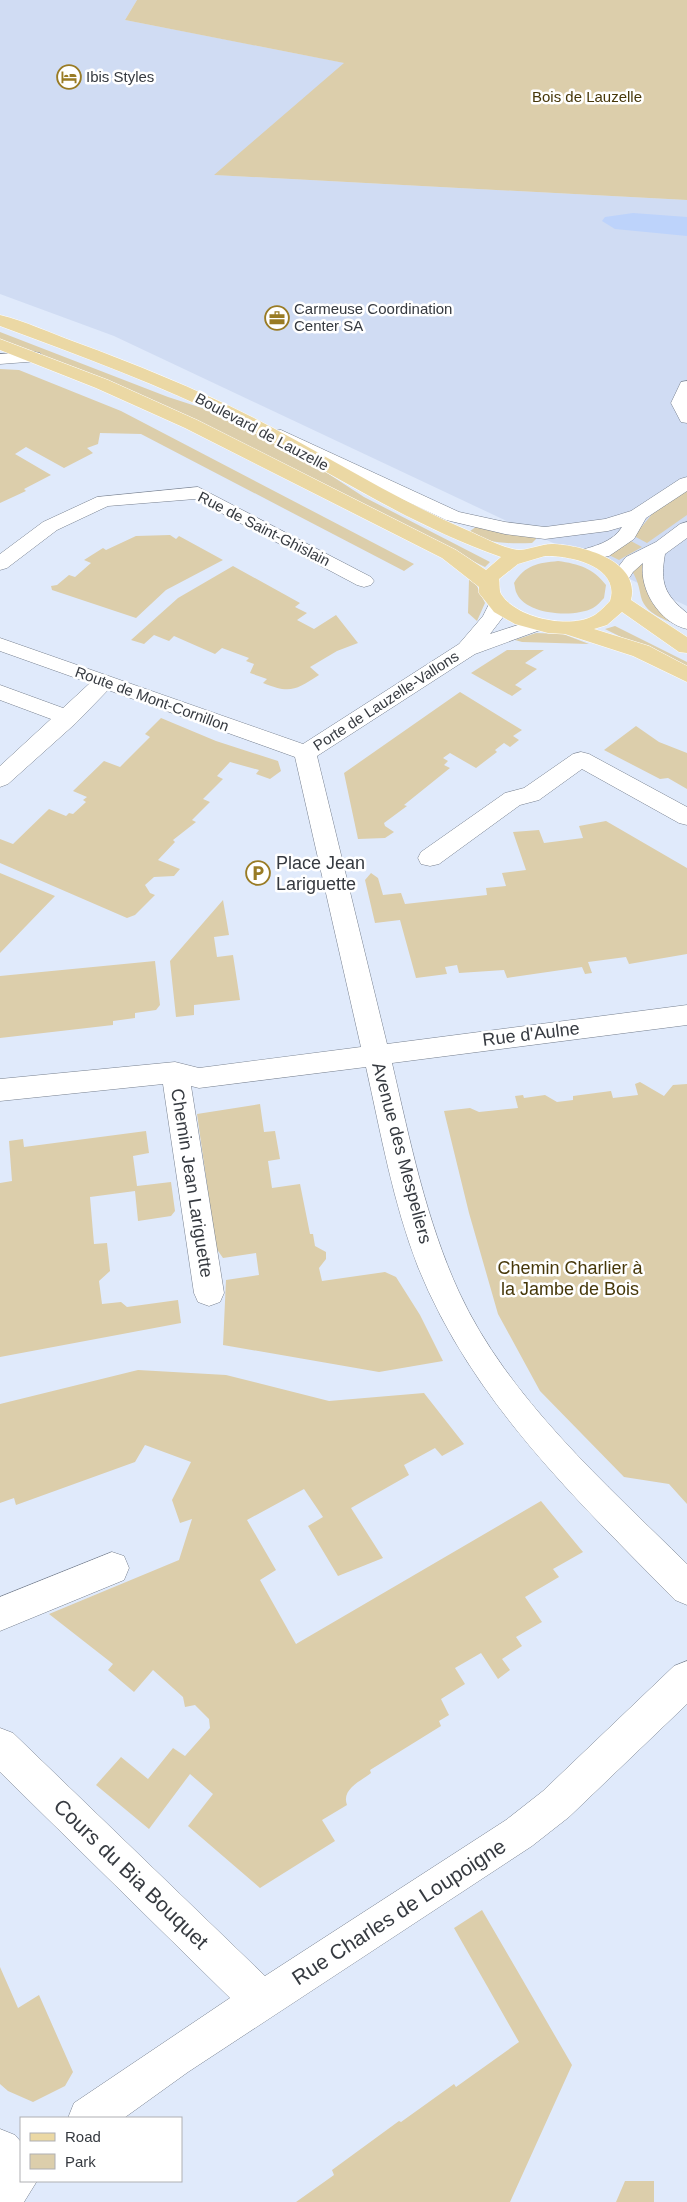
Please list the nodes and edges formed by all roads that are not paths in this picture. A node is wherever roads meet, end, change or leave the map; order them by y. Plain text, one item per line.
1 (5, 323) edge
2 (0, 344) edge
3 (34, 358) junction
4 (0, 359) edge
5 (687, 386) edge
6 (687, 418) edge
7 (256, 427) junction
8 (687, 483) edge
9 (638, 515) junction
10 (687, 528) edge
11 (654, 551) junction
12 (584, 555) junction
13 (518, 556) junction
14 (0, 564) edge
15 (619, 579) junction
16 (364, 582) dead end
17 (488, 584) junction
18 (620, 602) junction
19 (497, 606) junction
20 (687, 623) edge
21 (536, 625) junction
22 (569, 628) junction
23 (0, 644) edge
24 (687, 647) edge
25 (467, 649) junction
26 (687, 675) edge
27 (104, 682) junction
28 (0, 692) edge
29 (68, 718) junction
30 (305, 753) junction
31 (0, 779) edge
32 (687, 817) edge
33 (430, 858) dead end
34 (687, 1015) edge
35 (376, 1055) junction
36 (174, 1072) junction
37 (0, 1090) edge
38 (208, 1293) dead end
39 (112, 1568) dead end
40 (687, 1588) edge
41 (0, 1614) edge
42 (687, 1678) edge
43 (0, 1746) edge
44 (262, 2001) junction
45 (90, 2117) edge

1 - 7 main road, Boulevard de Lauzelle
2 - 3 main road, Boulevard de Lauzelle
3 - 4 street
3 - 17 main road, Boulevard de Lauzelle
5 - 6 street
7 - 9 street
7 - 13 main road, Boulevard de Lauzelle
8 - 9 street
9 - 12 street
10 - 11 street
11 - 15 street
11 - 20 street
12 - 13 main road
12 - 15 main road
13 - 17 main road
14 - 16 street, Rue de Saint-Ghislain
15 - 18 main road
17 - 19 main road
18 - 22 main road
18 - 24 main road
19 - 21 main road
19 - 25 street, Porte de Lauzelle-Vallons
21 - 22 main road
21 - 25 street, Porte de Lauzelle-Vallons
22 - 26 main road
23 - 27 street, Route de Mont-Cornillon
25 - 30 street, Porte de Lauzelle-Vallons
27 - 29 street
27 - 30 street, Route de Mont-Cornillon
28 - 29 street
29 - 31 street
30 - 35 street, Avenue des Mespeliers
32 - 33 street
34 - 35 street, Rue d'Aulne
35 - 36 street, Rue d'Aulne
35 - 40 street, Avenue des Mespeliers
36 - 37 street, Rue d'Aulne
36 - 38 street, Chemin Jean Lariguette
39 - 41 street
42 - 44 street, Rue Charles de Loupoigne
43 - 44 street, Cours du Bia Bouquet
44 - 45 street, Rue Charles de Loupoigne

